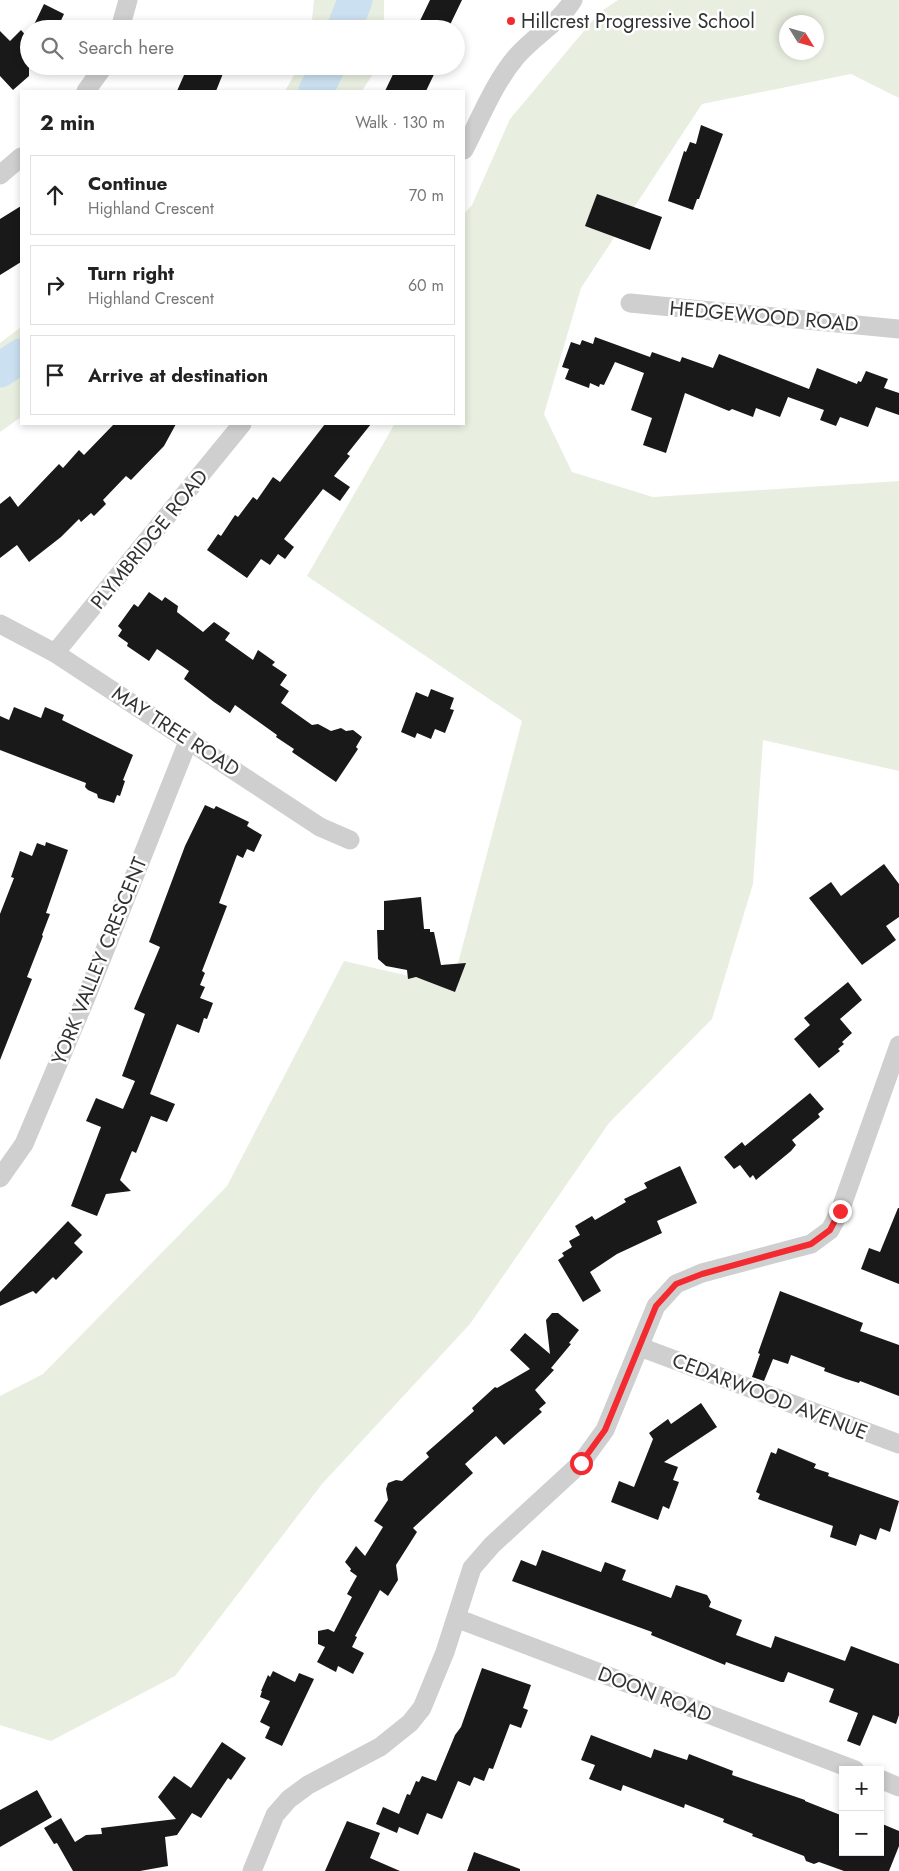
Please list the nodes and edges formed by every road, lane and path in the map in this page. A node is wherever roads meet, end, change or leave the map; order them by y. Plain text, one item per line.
1 (128, 0) edge
2 (573, 0) edge
3 (122, 20) edge
4 (98, 75) edge
5 (87, 90) edge
6 (465, 148) edge
7 (20, 158) edge
8 (0, 175) edge
9 (630, 303) dead end
10 (899, 329) edge
11 (241, 425) edge
12 (0, 624) edge
13 (55, 653) junction
14 (189, 739) junction
15 (350, 840) dead end
16 (899, 1045) edge
17 (0, 1178) edge
18 (640, 1348) junction
19 (899, 1444) edge
20 (456, 1618) junction
21 (844, 1766) edge
22 (884, 1780) edge
23 (899, 1786) edge
24 (252, 1871) edge

1 - 3 street
2 - 6 street
4 - 5 street
7 - 8 street
9 - 10 street, HEDGEWOOD ROAD
11 - 13 street, PLYMBRIDGE ROAD
12 - 13 street, MAY TREE ROAD
13 - 14 street, MAY TREE ROAD
14 - 15 street, MAY TREE ROAD
14 - 17 street, YORK VALLEY CRESCENT
16 - 18 street
18 - 19 street, CEDARWOOD AVENUE
18 - 20 street
20 - 21 street, DOON ROAD
20 - 24 street
22 - 23 street

